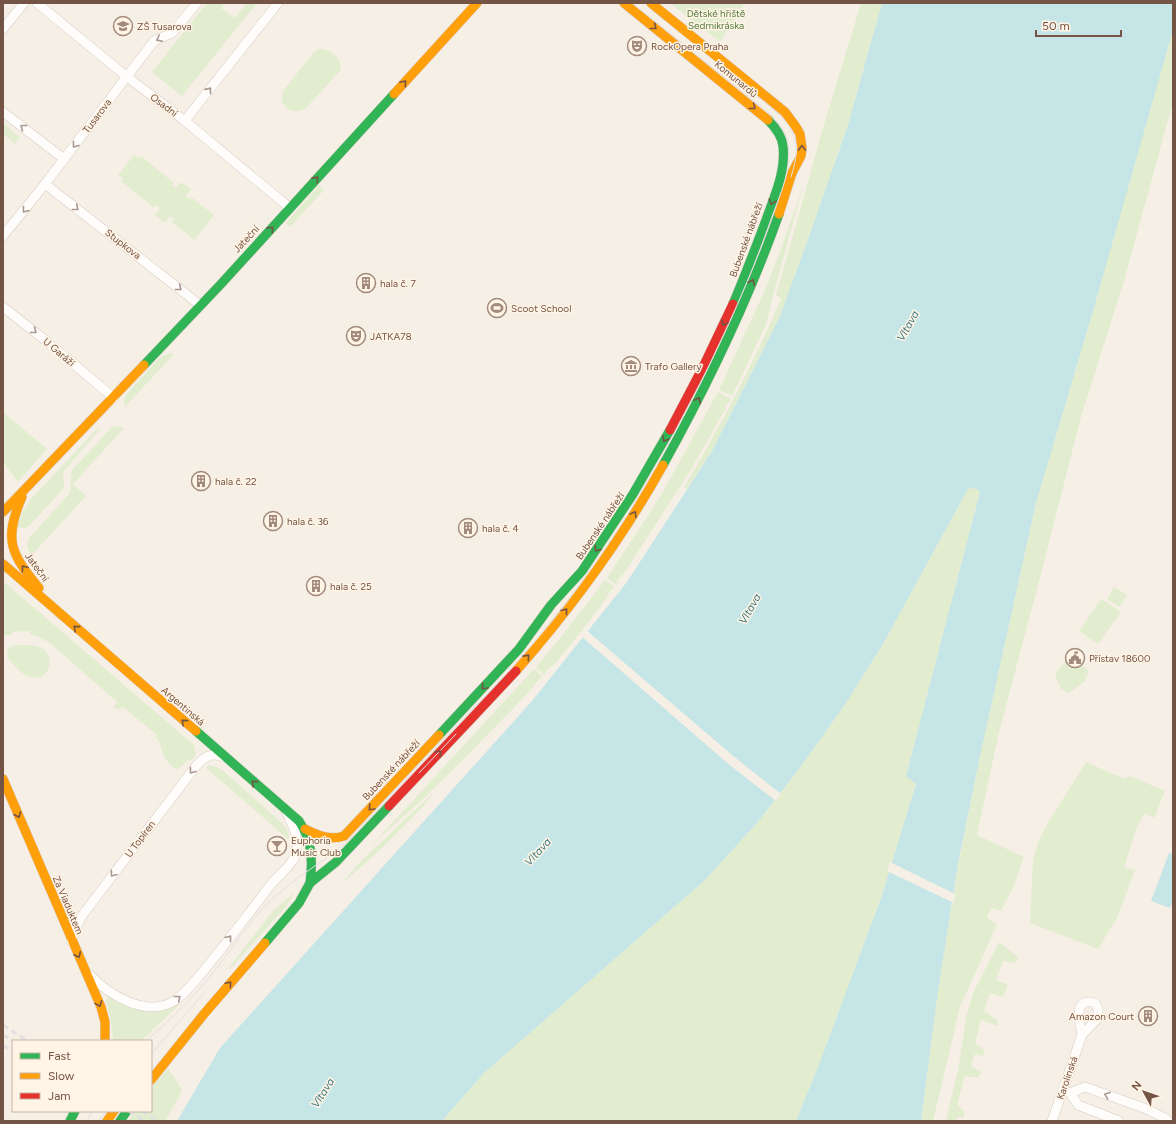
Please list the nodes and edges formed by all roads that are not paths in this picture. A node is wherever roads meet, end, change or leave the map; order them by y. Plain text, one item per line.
1 (24, 3) edge
2 (36, 3) edge
3 (197, 3) edge
4 (278, 3) edge
5 (477, 3) edge
6 (624, 3) edge
7 (651, 3) edge
8 (3, 29) edge
9 (126, 76) junction
10 (3, 112) edge
11 (185, 121) junction
12 (793, 121) joint
13 (777, 128) joint
14 (64, 159) junction
15 (45, 184) junction
16 (290, 208) junction
17 (3, 236) edge
18 (200, 305) junction
19 (3, 307) edge
20 (114, 398) junction
21 (28, 486) junction
22 (3, 512) edge
23 (3, 564) edge
24 (56, 610) junction
25 (224, 757) junction
26 (3, 779) edge
27 (284, 808) junction
28 (305, 829) junction
29 (310, 883) junction
30 (71, 941) junction
31 (85, 970) junction
32 (204, 1014) junction
33 (1082, 1035) dead end
34 (105, 1040) edge
35 (152, 1066) edge
36 (152, 1079) edge
37 (1067, 1091) junction
38 (74, 1112) edge
39 (113, 1112) edge
40 (126, 1112) edge
41 (70, 1121) edge
42 (107, 1121) edge
43 (120, 1121) edge
44 (1052, 1121) edge
45 (1119, 1121) edge
46 (1168, 1121) edge

1 - 8 street
2 - 9 street, Osadní
3 -> 9 street, Tusarova
11 -> 4 street
16 -> 5 street, Jateční
6 -> 13 street, Komunardů
7 - 12 street, Komunardů
9 - 11 street, Osadní
9 -> 14 street, Tusarova
14 -> 10 street
11 - 16 street, Osadní
29 -> 12 street, Bubenské nábřeží
13 -> 28 street, Bubenské nábřeží
14 - 15 street, Tusarova
15 -> 17 street, Tusarova
15 -> 18 street, Stupkova
18 -> 16 street, Jateční
18 - 20 street, Jateční
19 -> 20 street, U Garáží
20 - 21 street, Jateční
21 - 22 street, Jateční
24 -> 21 street, Jateční
23 - 24 street, Argentinská
25 -> 24 street, Argentinská
27 -> 25 street, Argentinská
25 -> 30 street, U Topíren
26 -> 30 street, Za Viaduktem
27 - 28 street, Argentinská
31 -> 27 street
28 - 29 street, Argentinská
32 -> 29 street
30 -> 31 street, Za Viaduktem
31 -> 34 street, Za Viaduktem
32 - 35 street
32 - 36 street
33 - 37 street, Karolinská
37 - 44 street, Karolinská
37 - 45 street
46 -> 37 street
38 - 41 street
39 - 42 street
40 - 43 street

